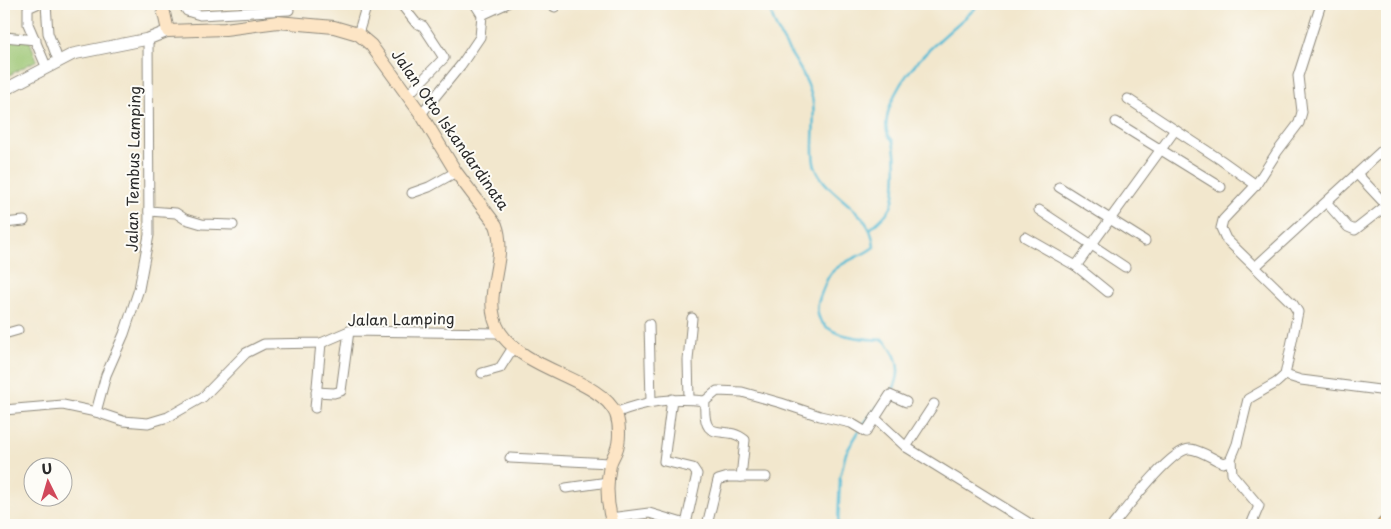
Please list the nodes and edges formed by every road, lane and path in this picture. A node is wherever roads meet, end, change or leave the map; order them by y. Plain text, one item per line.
1 (37, 4) edge
2 (46, 4) edge
3 (162, 4) edge
4 (183, 4) edge
5 (367, 4) edge
6 (401, 4) edge
7 (475, 4) edge
8 (506, 4) edge
9 (1321, 4) edge
10 (289, 12) edge
11 (482, 15) junction
12 (168, 31) junction
13 (358, 34) junction
14 (4, 37) edge
15 (148, 38) junction
16 (36, 40) junction
17 (58, 60) junction
18 (46, 66) junction
19 (4, 90) edge
20 (407, 96) junction
21 (1128, 99) dead end
22 (421, 114) junction
23 (1116, 122) dead end
24 (1175, 130) junction
25 (1387, 146) edge
26 (1160, 150) junction
27 (456, 172) junction
28 (1358, 175) junction
29 (1256, 185) junction
30 (1060, 187) dead end
31 (1221, 187) dead end
32 (412, 193) dead end
33 (1327, 203) junction
34 (1387, 205) edge
35 (1039, 210) dead end
36 (149, 211) junction
37 (1109, 220) junction
38 (24, 221) dead end
39 (4, 223) edge
40 (233, 225) dead end
41 (1025, 237) dead end
42 (1145, 241) dead end
43 (1092, 243) junction
44 (1076, 266) junction
45 (1125, 267) dead end
46 (1255, 267) junction
47 (1108, 292) dead end
48 (692, 318) dead end
49 (649, 324) dead end
50 (18, 330) dead end
51 (349, 332) junction
52 (501, 333) junction
53 (4, 334) edge
54 (321, 343) junction
55 (514, 346) junction
56 (482, 373) dead end
57 (1285, 375) junction
58 (1387, 391) edge
59 (316, 392) junction
60 (672, 399) junction
61 (689, 399) junction
62 (705, 400) junction
63 (650, 401) junction
64 (906, 402) dead end
65 (934, 404) dead end
66 (315, 408) dead end
67 (4, 410) edge
68 (96, 412) junction
69 (616, 413) junction
70 (876, 419) junction
71 (906, 446) junction
72 (510, 458) dead end
73 (1231, 459) junction
74 (610, 463) junction
75 (766, 476) dead end
76 (741, 477) junction
77 (608, 482) junction
78 (566, 488) dead end
79 (611, 522) edge
80 (1387, 522) edge
81 (688, 525) edge
82 (707, 525) edge
83 (1032, 525) edge
84 (1113, 525) edge
85 (1251, 525) edge
86 (1384, 525) edge

1 - 16 street
2 - 17 street
3 - 12 main road
4 - 10 street
5 - 13 street
6 - 20 street
7 - 11 street
8 - 11 street
9 - 29 street
10 - 12 main road
10 - 13 main road
11 - 22 street
12 - 15 street
13 - 20 main road, Jalan Otto Iskandardinata
14 - 16 street
15 - 17 street
15 - 36 street, Jalan Tembus Lamping
16 - 18 street
17 - 18 street
18 - 19 street
20 - 22 main road, Jalan Otto Iskandardinata
21 - 24 street
22 - 27 main road, Jalan Otto Iskandardinata
23 - 26 street
24 - 26 street
24 - 29 street
25 - 28 street
26 - 31 street
26 - 37 street
27 - 32 street
27 - 52 main road, Jalan Otto Iskandardinata
28 - 33 street
28 - 34 street
29 - 46 street
30 - 37 street
33 - 34 street
33 - 46 street
35 - 43 street
36 - 40 street
36 - 68 street, Jalan Tembus Lamping
37 - 42 street
37 - 43 street
38 - 39 street
41 - 44 street
43 - 44 street
43 - 45 street
44 - 47 street
46 - 57 street
48 - 61 street
49 - 63 street
50 - 53 street
51 - 52 street, Jalan Lamping
51 - 54 street, Jalan Lamping
51 - 59 street
52 - 55 main road, Jalan Otto Iskandardinata
54 - 59 street
54 - 68 street, Jalan Lamping
55 - 56 street
55 - 69 main road, Jalan Otto Iskandardinata
57 - 58 street
57 - 73 street
59 - 66 street
60 - 61 street
60 - 63 street
60 - 81 street
61 - 62 street
62 - 70 street
62 - 76 street
63 - 69 street
64 - 70 street
65 - 71 street
67 - 68 street, Jalan Lamping
69 - 74 main road
70 - 71 street
71 - 83 street
72 - 74 street
73 - 84 street
73 - 85 street
74 - 77 main road
75 - 76 street
76 - 82 street
77 - 78 street
77 - 79 main road
79 - 81 street
80 - 86 main road

